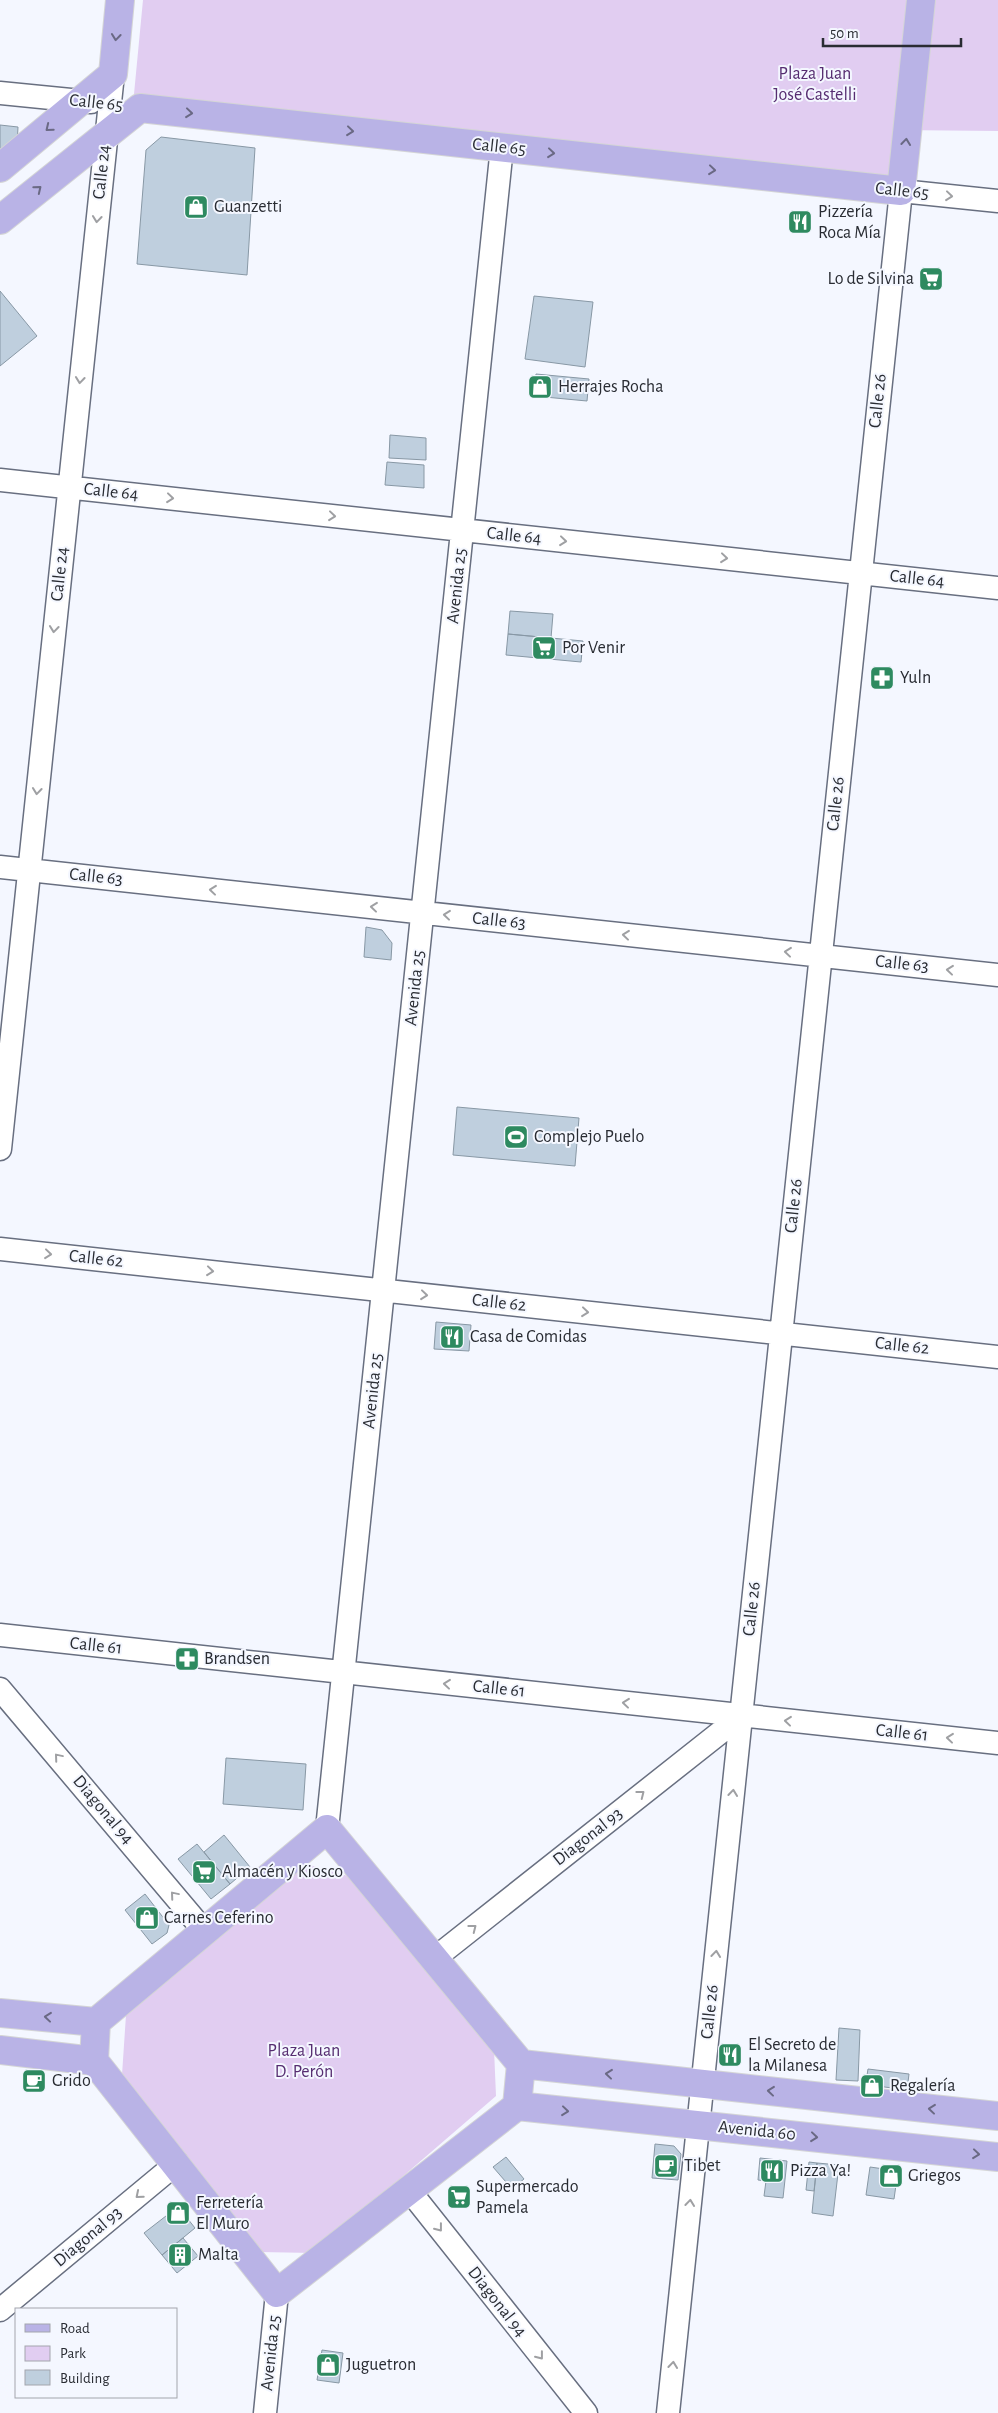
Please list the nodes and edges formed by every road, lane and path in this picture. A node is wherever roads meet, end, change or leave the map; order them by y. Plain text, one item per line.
1 (120, 0) edge
2 (922, 0) edge
3 (112, 74) junction
4 (0, 93) edge
5 (82, 101) junction
6 (109, 104) junction
7 (140, 108) junction
8 (106, 135) junction
9 (502, 147) junction
10 (0, 168) edge
11 (901, 191) junction
12 (998, 201) edge
13 (0, 220) edge
14 (0, 480) edge
15 (69, 487) junction
16 (463, 530) junction
17 (860, 573) junction
18 (998, 588) edge
19 (0, 866) edge
20 (29, 870) junction
21 (423, 912) junction
22 (820, 956) junction
23 (998, 975) edge
24 (0, 1149) edge
25 (0, 1249) edge
26 (384, 1290) junction
27 (781, 1333) junction
28 (998, 1357) edge
29 (0, 1635) edge
30 (344, 1673) junction
31 (0, 1689) edge
32 (741, 1716) junction
33 (998, 1744) edge
34 (327, 1830) junction
35 (206, 1932) junction
36 (435, 1958) junction
37 (0, 2013) edge
38 (96, 2022) junction
39 (0, 2050) edge
40 (94, 2061) junction
41 (521, 2064) junction
42 (702, 2084) junction
43 (517, 2106) junction
44 (998, 2116) edge
45 (698, 2125) junction
46 (998, 2156) edge
47 (177, 2164) junction
48 (409, 2190) junction
49 (277, 2293) junction
50 (0, 2310) edge
51 (265, 2413) edge
52 (586, 2413) edge
53 (668, 2413) edge

1 -> 3 main road, Calle 24
11 -> 2 main road, Calle 26
3 - 5 main road
3 - 6 street, Calle 24
4 - 5 street, Calle 65
5 - 6 street, Calle 65
5 -> 10 main road
6 - 7 street, Calle 65
6 - 8 street, Calle 24
7 - 8 main road
7 -> 9 main road, Calle 65
13 -> 8 main road
8 -> 15 street, Calle 24
9 -> 11 main road, Calle 65
9 - 16 street, Avenida 25
11 -> 12 street, Calle 65
11 - 17 street, Calle 26
14 - 15 street, Calle 64
15 -> 16 street, Calle 64
15 -> 20 street, Calle 24
16 -> 17 street, Calle 64
16 - 21 street, Avenida 25
17 - 18 street, Calle 64
17 - 22 street, Calle 26
19 - 20 street, Calle 63
21 -> 20 street, Calle 63
20 - 24 street, Calle 24
22 -> 21 street, Calle 63
21 - 26 street, Avenida 25
23 -> 22 street, Calle 63
22 - 27 street, Calle 26
25 -> 26 street, Calle 62
26 -> 27 street, Calle 62
26 - 30 street, Avenida 25
27 - 28 street, Calle 62
27 - 32 street, Calle 26
29 - 30 street, Calle 61
32 -> 30 street, Calle 61
30 - 34 street, Avenida 25
35 -> 31 street, Diagonal 94
33 -> 32 street, Calle 61
36 -> 32 street, Diagonal 93
42 -> 32 street, Calle 26
34 - 35 main road
34 - 36 main road
35 - 38 main road
36 - 41 main road
38 -> 37 main road
38 - 40 main road
39 - 40 main road
40 - 47 main road
42 -> 41 main road
41 - 43 main road
44 -> 42 main road
42 - 45 street, Calle 26
43 -> 45 main road, Avenida 60
43 - 48 main road
45 -> 46 main road, Avenida 60
53 -> 45 street, Calle 26
47 - 49 main road
47 -> 50 street, Diagonal 93
48 - 49 main road
48 -> 52 street, Diagonal 94
49 - 51 street, Avenida 25

